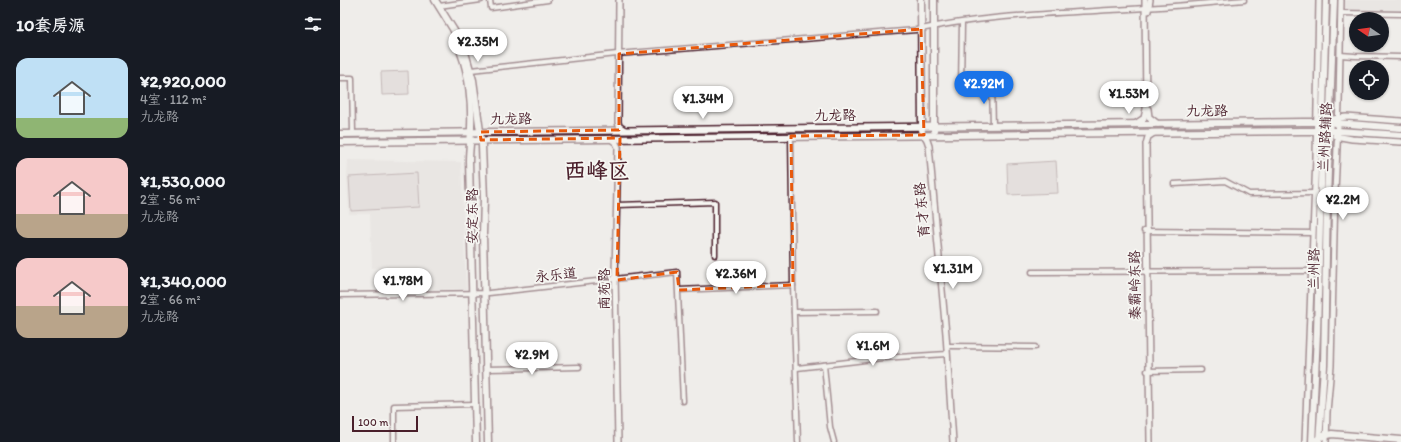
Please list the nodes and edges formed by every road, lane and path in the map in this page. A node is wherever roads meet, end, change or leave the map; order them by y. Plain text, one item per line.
1 (430, 0) edge
2 (435, 0) edge
3 (481, 0) edge
4 (490, 0) edge
5 (548, 0) edge
6 (618, 0) edge
7 (921, 0) edge
8 (934, 0) edge
9 (1145, 0) edge
10 (1150, 0) edge
11 (1244, 0) edge
12 (1319, 0) edge
13 (1326, 0) edge
14 (1334, 0) edge
15 (1341, 0) edge
16 (439, 6) junction
17 (1147, 8) junction
18 (1341, 13) junction
19 (1401, 14) edge
20 (962, 22) junction
21 (934, 27) junction
22 (922, 29) junction
23 (618, 54) junction
24 (1340, 55) junction
25 (1401, 57) edge
26 (471, 70) junction
27 (340, 78) edge
28 (992, 84) dead end
29 (961, 86) dead end
30 (1338, 120) junction
31 (1321, 121) junction
32 (1331, 121) junction
33 (1401, 121) edge
34 (1135, 124) junction
35 (1158, 124) junction
36 (935, 126) junction
37 (993, 126) junction
38 (922, 127) junction
39 (1401, 128) edge
40 (610, 130) junction
41 (625, 130) junction
42 (1321, 131) junction
43 (471, 132) junction
44 (480, 132) junction
45 (1134, 132) junction
46 (1156, 132) junction
47 (353, 133) junction
48 (1330, 133) junction
49 (340, 134) edge
50 (1337, 134) junction
51 (924, 135) junction
52 (933, 135) junction
53 (1401, 135) edge
54 (791, 136) junction
55 (610, 138) junction
56 (625, 138) junction
57 (471, 140) junction
58 (481, 140) junction
59 (340, 142) edge
60 (1401, 142) edge
61 (1174, 184) dead end
62 (1314, 193) junction
63 (618, 205) junction
64 (1145, 231) junction
65 (1313, 233) junction
66 (715, 255) dead end
67 (1311, 271) junction
68 (1032, 272) dead end
69 (1146, 272) junction
70 (616, 280) junction
71 (793, 285) junction
72 (679, 290) junction
73 (470, 293) junction
74 (484, 293) junction
75 (340, 295) edge
76 (877, 311) dead end
77 (794, 312) junction
78 (949, 346) junction
79 (1035, 347) dead end
80 (947, 354) junction
81 (824, 365) junction
82 (579, 367) dead end
83 (797, 368) junction
84 (486, 369) junction
85 (1201, 370) dead end
86 (1148, 371) junction
87 (683, 402) dead end
88 (476, 404) junction
89 (1326, 439) edge
90 (1319, 440) edge
91 (1401, 440) edge
92 (394, 442) edge
93 (476, 442) edge
94 (488, 442) edge
95 (619, 442) edge
96 (798, 442) edge
97 (834, 442) edge
98 (955, 442) edge
99 (1149, 442) edge
100 (1305, 442) edge
101 (1312, 442) edge

1 - 43 main road, 安定东路
2 - 16 main road, 安定东路
3 - 16 street
4 - 5 street
6 - 23 street
7 - 22 main road, 育才东路
8 - 21 main road, 育才东路
9 - 17 street
10 - 17 street
11 - 17 street
12 - 31 street, 兰州路辅路
13 - 31 main road, 兰州路
14 - 32 main road, 兰州路
15 - 18 street, 兰州路辅路
16 - 26 main road, 安定东路
17 - 20 street
17 - 34 street
17 - 35 street
18 - 19 street
18 - 24 street, 兰州路辅路
20 - 21 street
20 - 29 street
21 - 22 street
21 - 36 main road, 育才东路
22 - 23 street
22 - 38 main road, 育才东路
23 - 26 street
23 - 40 street
23 - 41 street
24 - 25 street
24 - 30 street, 兰州路辅路
26 - 44 main road, 安定东路
27 - 47 street
28 - 37 street
30 - 32 main road, 九龙路
30 - 33 street
30 - 39 main road, 九龙路
30 - 50 street, 兰州路辅路
31 - 32 main road, 九龙路
31 - 35 main road, 九龙路
31 - 42 main road, 兰州路
32 - 48 main road, 兰州路
34 - 35 main road, 九龙路
34 - 37 main road, 九龙路
36 - 37 main road, 九龙路
36 - 38 main road, 九龙路
36 - 52 main road, 育才东路
38 - 41 main road, 九龙路
38 - 51 main road, 育才东路
40 - 41 main road, 九龙路
40 - 44 main road, 九龙路
42 - 46 main road, 九龙路
42 - 48 main road, 九龙路
42 - 62 street, 兰州路辅路
42 - 101 main road, 兰州路
43 - 44 main road, 九龙路
43 - 47 main road, 九龙路
43 - 57 main road, 安定东路
44 - 58 main road, 安定东路
45 - 46 main road, 九龙路
45 - 52 main road, 九龙路
45 - 64 street, 秦霸岭东路
46 - 64 street, 秦霸岭东路
47 - 49 main road, 九龙路
48 - 50 main road, 九龙路
48 - 90 main road, 兰州路
50 - 53 main road, 九龙路
50 - 60 street
50 - 89 street, 兰州路辅路
51 - 52 main road, 九龙路
51 - 54 main road, 九龙路
51 - 80 street, 育才东路
52 - 78 street, 育才东路
54 - 56 main road, 九龙路
54 - 71 street
55 - 56 main road, 九龙路
55 - 58 main road, 九龙路
55 - 63 street, 南苑路
56 - 63 street, 南苑路
57 - 58 main road, 九龙路
57 - 59 main road, 九龙路
57 - 73 main road, 安定东路
58 - 74 main road, 安定东路
61 - 62 street
62 - 65 street, 兰州路辅路
63 - 66 street
63 - 70 street, 南苑路
64 - 65 street
64 - 69 street, 秦霸岭东路
65 - 67 street, 兰州路辅路
67 - 69 street
67 - 100 street, 兰州路辅路
68 - 69 street
69 - 86 street, 秦霸岭东路
70 - 72 street, 永乐道
70 - 74 street, 永乐道
70 - 95 street, 南苑路
71 - 72 street
71 - 77 street
72 - 87 street
73 - 74 street, 永乐道
73 - 75 street, 永乐道
73 - 88 main road, 安定东路
74 - 84 main road, 安定东路
76 - 77 street
77 - 83 street
78 - 79 street
78 - 98 street, 育才东路
80 - 81 street
80 - 98 street, 育才东路
81 - 83 street
81 - 97 street
82 - 84 street
83 - 96 street
84 - 94 main road, 安定东路
85 - 86 street
86 - 99 street, 秦霸岭东路
88 - 92 street
88 - 93 main road, 安定东路
89 - 90 main road
89 - 91 main road
90 - 101 main road

